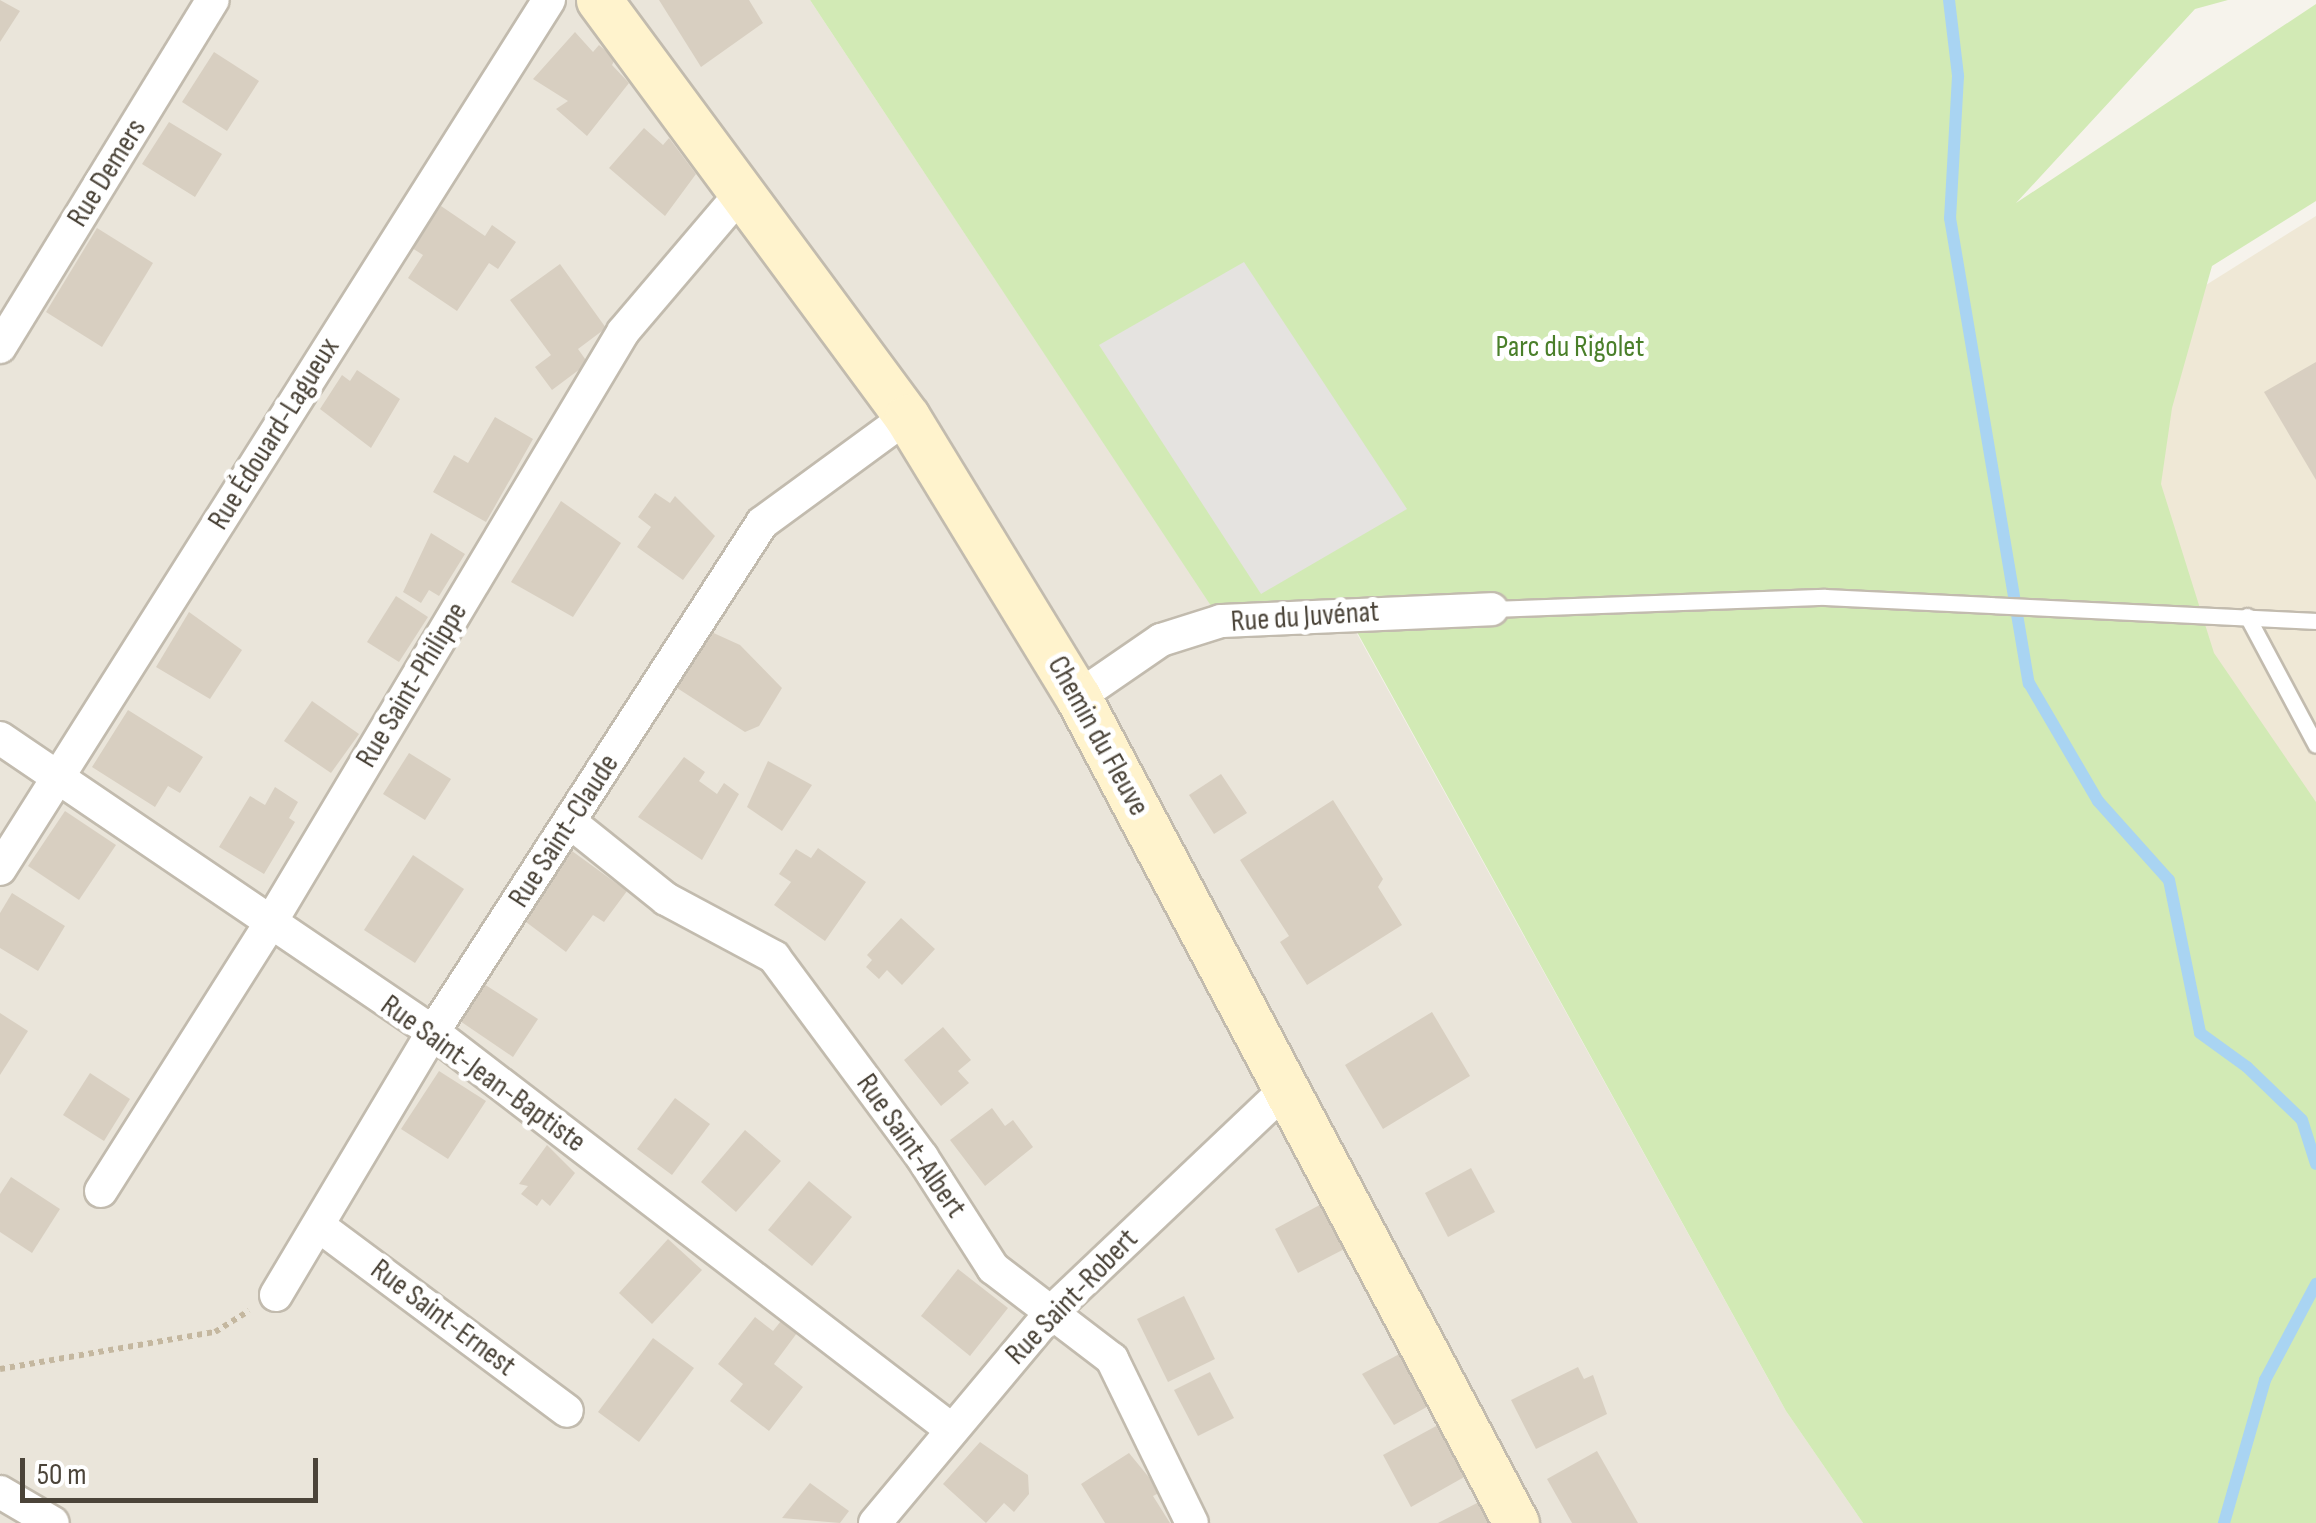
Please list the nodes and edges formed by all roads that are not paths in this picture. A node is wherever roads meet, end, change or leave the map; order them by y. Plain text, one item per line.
1 (213, 0) edge
2 (549, 0) edge
3 (598, 0) edge
4 (742, 192) junction
5 (0, 347) edge
6 (907, 417) junction
7 (1492, 609) joint
8 (2247, 616) junction
9 (2316, 621) edge
10 (1078, 696) junction
11 (0, 738) edge
12 (2316, 746) edge
13 (56, 776) junction
14 (570, 822) junction
15 (0, 869) edge
16 (269, 926) junction
17 (433, 1032) junction
18 (1288, 1087) junction
19 (102, 1191) dead end
20 (319, 1226) junction
21 (276, 1295) road end
22 (1052, 1311) junction
23 (566, 1411) dead end
24 (952, 1430) junction
25 (0, 1492) edge
26 (879, 1521) edge
27 (53, 1523) edge
28 (1192, 1523) edge
29 (1516, 1523) edge

1 - 5 street, Rue Demers
2 - 13 street, Rue Édouard-Lagueux
3 - 4 street, Chemin du Fleuve
4 - 6 street, Chemin du Fleuve
4 - 16 street, Rue Saint-Philippe
6 - 10 street, Chemin du Fleuve
6 - 14 street, Rue Saint-Claude
7 - 8 lane
7 - 10 street, Rue du Juvénat
8 - 9 lane
8 - 12 lane
10 - 18 street, Chemin du Fleuve
11 - 13 street, Rue Saint-Jean-Baptiste
13 - 15 street, Rue Édouard-Lagueux
13 - 16 street, Rue Saint-Jean-Baptiste
14 - 17 street, Rue Saint-Claude
14 - 22 street, Rue Saint-Albert
16 - 17 street, Rue Saint-Jean-Baptiste
16 - 19 street, Rue Saint-Philippe
17 - 20 street, Rue Saint-Claude
17 - 24 street, Rue Saint-Jean-Baptiste
18 - 22 street, Rue Saint-Robert
18 - 29 street, Chemin du Fleuve
20 - 21 street, Rue Saint-Claude
20 - 23 street, Rue Saint-Ernest
22 - 24 street, Rue Saint-Robert
22 - 28 street, Rue Saint-Albert
24 - 26 street, Rue Saint-Robert
25 - 27 street

